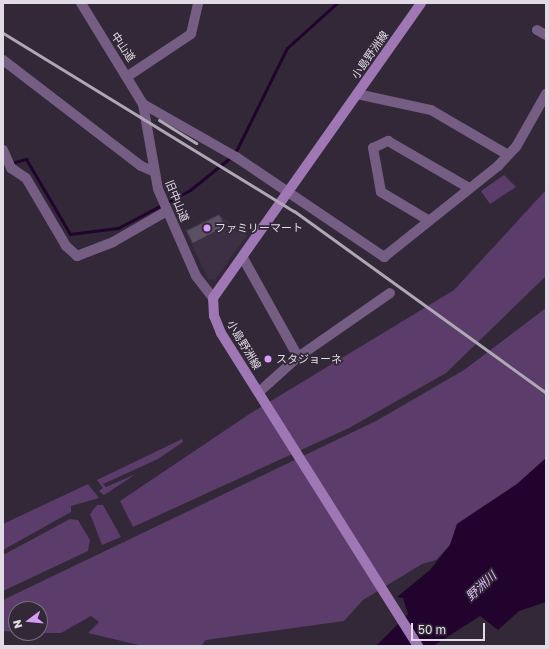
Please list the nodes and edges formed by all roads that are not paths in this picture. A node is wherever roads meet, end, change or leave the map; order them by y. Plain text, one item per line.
1 (81, 3) edge
2 (198, 3) edge
3 (420, 3) edge
4 (537, 30) dead end
5 (546, 35) edge
6 (3, 60) edge
7 (128, 76) junction
8 (357, 94) junction
9 (546, 94) edge
10 (143, 104) junction
11 (3, 150) edge
12 (508, 155) junction
13 (8, 167) edge
14 (153, 171) junction
15 (469, 188) junction
16 (289, 194) junction
17 (165, 206) junction
18 (428, 220) junction
19 (243, 258) junction
20 (390, 293) dead end
21 (213, 298) junction
22 (298, 357) junction
23 (259, 392) junction
24 (418, 646) edge

1 - 7 street, 中山道
2 - 7 street
3 - 8 main road, 小島野洲線
4 - 5 street
6 - 14 street
7 - 10 street, 中山道
8 - 12 street
8 - 16 main road, 小島野洲線
9 - 12 street
10 - 14 street, 旧中山道
10 - 16 street
11 - 13 street
12 - 15 street
13 - 17 street
14 - 17 street, 旧中山道
15 - 18 street
15 - 18 street
16 - 18 street
16 - 19 main road, 小島野洲線
17 - 21 street, 旧中山道
19 - 21 main road, 小島野洲線
19 - 22 street
20 - 22 street
21 - 23 main road, 小島野洲線
22 - 23 street
23 - 24 main road, 小島野洲線

